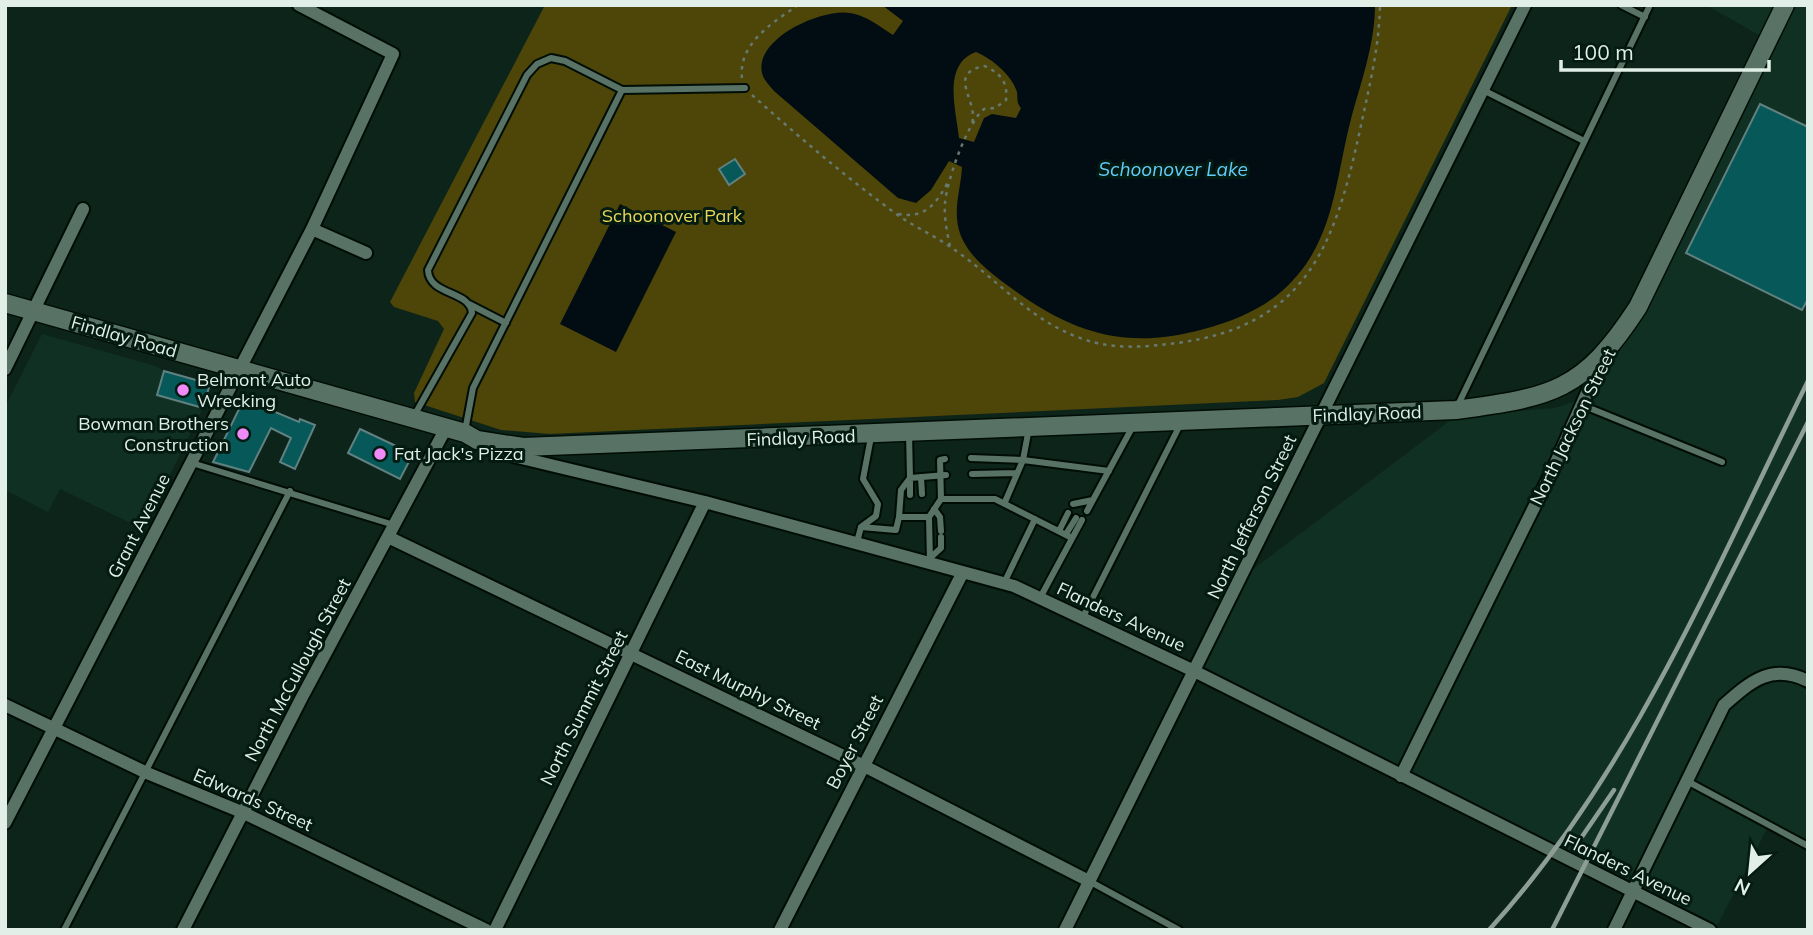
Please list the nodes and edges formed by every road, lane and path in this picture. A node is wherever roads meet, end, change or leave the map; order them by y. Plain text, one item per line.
1 (299, 5) edge
2 (798, 5) edge
3 (1380, 5) edge
4 (1525, 5) edge
5 (1621, 5) edge
6 (1650, 5) edge
7 (1785, 5) edge
8 (1644, 17) junction
9 (745, 88) junction
10 (622, 90) junction
11 (1483, 90) junction
12 (972, 123) junction
13 (1584, 141) junction
14 (950, 179) junction
15 (83, 209) dead end
16 (897, 214) junction
17 (312, 229) junction
18 (950, 247) junction
19 (366, 253) dead end
20 (5, 303) edge
21 (468, 303) junction
22 (35, 312) junction
23 (506, 323) junction
24 (1603, 357) junction
25 (5, 369) edge
26 (240, 370) junction
27 (1582, 405) junction
28 (1456, 410) junction
29 (1322, 415) junction
30 (413, 418) junction
31 (1182, 421) junction
32 (1136, 423) junction
33 (1030, 427) junction
34 (446, 428) junction
35 (909, 433) junction
36 (872, 435) junction
37 (471, 437) junction
38 (971, 458) dead end
39 (946, 459) dead end
40 (1023, 460) junction
41 (1722, 462) dead end
42 (191, 463) junction
43 (1109, 471) junction
44 (1017, 473) junction
45 (972, 474) dead end
46 (944, 476) junction
47 (921, 477) junction
48 (910, 478) junction
49 (290, 491) junction
50 (922, 494) dead end
51 (910, 495) dead end
52 (941, 499) junction
53 (705, 502) junction
54 (1005, 502) junction
55 (1073, 504) dead end
56 (934, 509) junction
57 (1068, 513) dead end
58 (925, 515) junction
59 (900, 517) junction
60 (1035, 519) junction
61 (1079, 519) dead end
62 (394, 525) junction
63 (861, 527) junction
64 (1059, 531) junction
65 (1069, 536) junction
66 (388, 537) junction
67 (857, 542) junction
68 (930, 560) junction
69 (963, 572) junction
70 (1004, 583) junction
71 (1040, 598) junction
72 (1083, 617) junction
73 (631, 653) junction
74 (1194, 671) junction
75 (1808, 681) edge
76 (5, 705) edge
77 (54, 729) junction
78 (862, 765) junction
79 (147, 773) junction
80 (1401, 776) junction
81 (1685, 780) junction
82 (244, 813) junction
83 (5, 823) edge
84 (1808, 846) edge
85 (1089, 881) junction
86 (1633, 893) junction
87 (64, 930) edge
88 (183, 930) edge
89 (486, 930) edge
90 (495, 930) edge
91 (780, 930) edge
92 (1065, 930) edge
93 (1179, 930) edge
94 (1614, 930) edge
95 (1710, 930) edge

1 - 17 street, Grant Avenue
2 - 9 path
3 - 18 path
4 - 11 street, North Jefferson Street
5 - 8 lane
6 - 8 lane
7 - 24 main road, North Jackson Street
8 - 13 lane
9 - 10 lane
9 - 16 path
10 - 21 lane
10 - 23 lane
11 - 13 lane
11 - 29 street, North Jefferson Street
12 - 12 path
12 - 14 path
13 - 28 lane
14 - 16 path
14 - 18 path
15 - 22 street
16 - 18 path
17 - 19 street
17 - 26 street, Grant Avenue
20 - 22 main road, Findlay Road
21 - 23 lane
21 - 30 lane
22 - 25 street
22 - 26 main road, Findlay Road
23 - 37 lane
24 - 27 street, North Jackson Street
24 - 28 main road, Findlay Road
26 - 30 main road, Findlay Road
26 - 42 street, Grant Avenue
27 - 41 lane
27 - 80 street, North Jackson Street
28 - 29 main road, Findlay Road
29 - 31 main road, Findlay Road
29 - 74 street, North Jefferson Street
30 - 34 main road, Findlay Road
31 - 32 main road, Findlay Road
31 - 72 lane
32 - 33 main road, Findlay Road
32 - 43 lane
33 - 35 main road, Findlay Road
33 - 40 lane
34 - 37 main road, Findlay Road
34 - 62 street, North McCullough Street
35 - 36 main road, Findlay Road
35 - 48 lane
36 - 37 main road, Findlay Road
36 - 63 lane
37 - 53 street, Flanders Avenue
38 - 40 lane
39 - 46 lane
40 - 43 lane
40 - 44 lane
42 - 49 lane
42 - 77 street, Grant Avenue
43 - 55 lane
44 - 45 lane
44 - 54 lane
46 - 47 lane
46 - 52 lane
47 - 48 lane
47 - 50 lane
48 - 51 lane
48 - 59 lane
49 - 62 lane
49 - 79 lane
52 - 54 lane
52 - 56 lane
53 - 67 street, Flanders Avenue
53 - 73 street, North Summit Street
54 - 60 lane
56 - 58 lane
56 - 68 lane
57 - 64 lane
58 - 59 lane
58 - 68 lane
59 - 63 lane
60 - 64 lane
60 - 70 lane
61 - 65 lane
62 - 66 street, North McCullough Street
63 - 67 lane
64 - 65 lane
65 - 71 lane
66 - 73 street, East Murphy Street
66 - 82 street, North McCullough Street
67 - 68 street, Flanders Avenue
68 - 69 street, Flanders Avenue
69 - 70 street, Flanders Avenue
69 - 78 street, Boyer Street
70 - 71 street, Flanders Avenue
71 - 72 street, Flanders Avenue
72 - 74 street, Flanders Avenue
73 - 78 street, East Murphy Street
73 - 90 street, North Summit Street
74 - 80 street, Flanders Avenue
74 - 85 street, North Jefferson Street
75 - 81 street
76 - 77 street, Edwards Street
77 - 79 street, Edwards Street
77 - 83 street, Grant Avenue
78 - 85 street, East Murphy Street
78 - 91 street, Boyer Street
79 - 82 street, Edwards Street
79 - 87 lane
80 - 86 street, Flanders Avenue
81 - 84 lane
81 - 86 street
82 - 88 street, North McCullough Street
82 - 89 street, Edwards Street
85 - 92 street, North Jefferson Street
85 - 93 lane
86 - 94 street
86 - 95 street, Flanders Avenue

